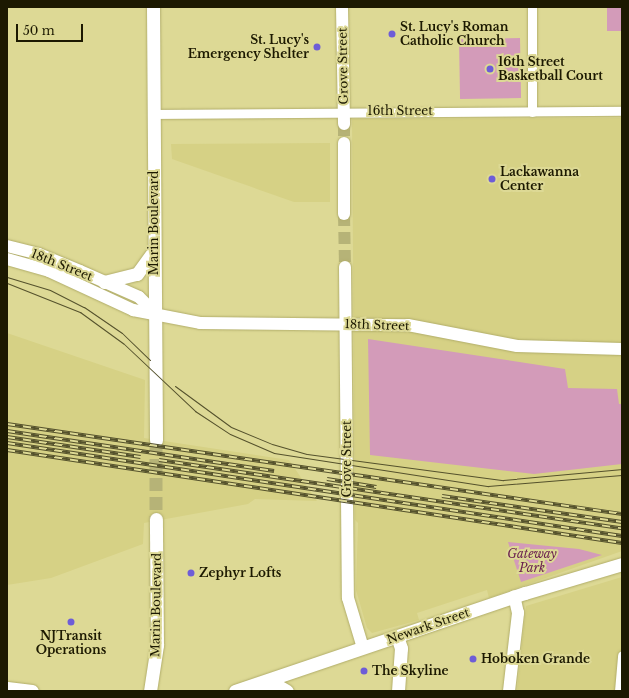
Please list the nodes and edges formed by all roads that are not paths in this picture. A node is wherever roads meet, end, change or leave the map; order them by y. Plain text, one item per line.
1 (153, 7) edge
2 (342, 7) edge
3 (532, 7) edge
4 (622, 111) edge
5 (344, 112) junction
6 (532, 112) junction
7 (154, 114) junction
8 (344, 124) tunnel mouth
9 (344, 143) tunnel mouth
10 (344, 214) tunnel mouth
11 (7, 246) edge
12 (154, 251) junction
13 (7, 260) edge
14 (345, 267) tunnel mouth
15 (104, 282) junction
16 (155, 313) junction
17 (346, 324) junction
18 (622, 349) edge
19 (156, 440) tunnel mouth
20 (156, 519) tunnel mouth
21 (622, 564) edge
22 (514, 596) junction
23 (397, 636) junction
24 (363, 648) junction
25 (622, 655) edge
26 (256, 684) junction
27 (7, 688) edge
28 (32, 691) edge
29 (150, 691) edge
30 (235, 691) edge
31 (287, 691) edge
32 (398, 691) edge
33 (509, 691) edge
34 (618, 691) edge

1 - 7 main road, Marin Boulevard
2 - 5 street, Grove Street
3 - 6 street
4 - 6 street, 16th Street
5 - 6 street, 16th Street
5 - 7 street, 16th Street
5 - 8 street, Grove Street
7 - 12 main road, Marin Boulevard
9 - 10 street
11 - 15 street, 18th Street
12 - 15 main road
12 - 16 main road, Marin Boulevard
13 - 16 street, 18th Street
14 - 17 street, Grove Street
15 - 16 street, 18th Street
16 - 17 street, 18th Street
16 - 19 main road, Marin Boulevard
17 - 18 street, 18th Street
17 - 24 street, Grove Street
20 - 29 main road, Marin Boulevard
21 - 22 main road, Newark Street
22 - 23 main road, Newark Street
22 - 33 street
23 - 24 main road, Newark Street
23 - 32 main road
24 - 26 main road, Newark Street
25 - 34 street
26 - 30 main road, Newark Street
26 - 31 main road
27 - 28 main road

